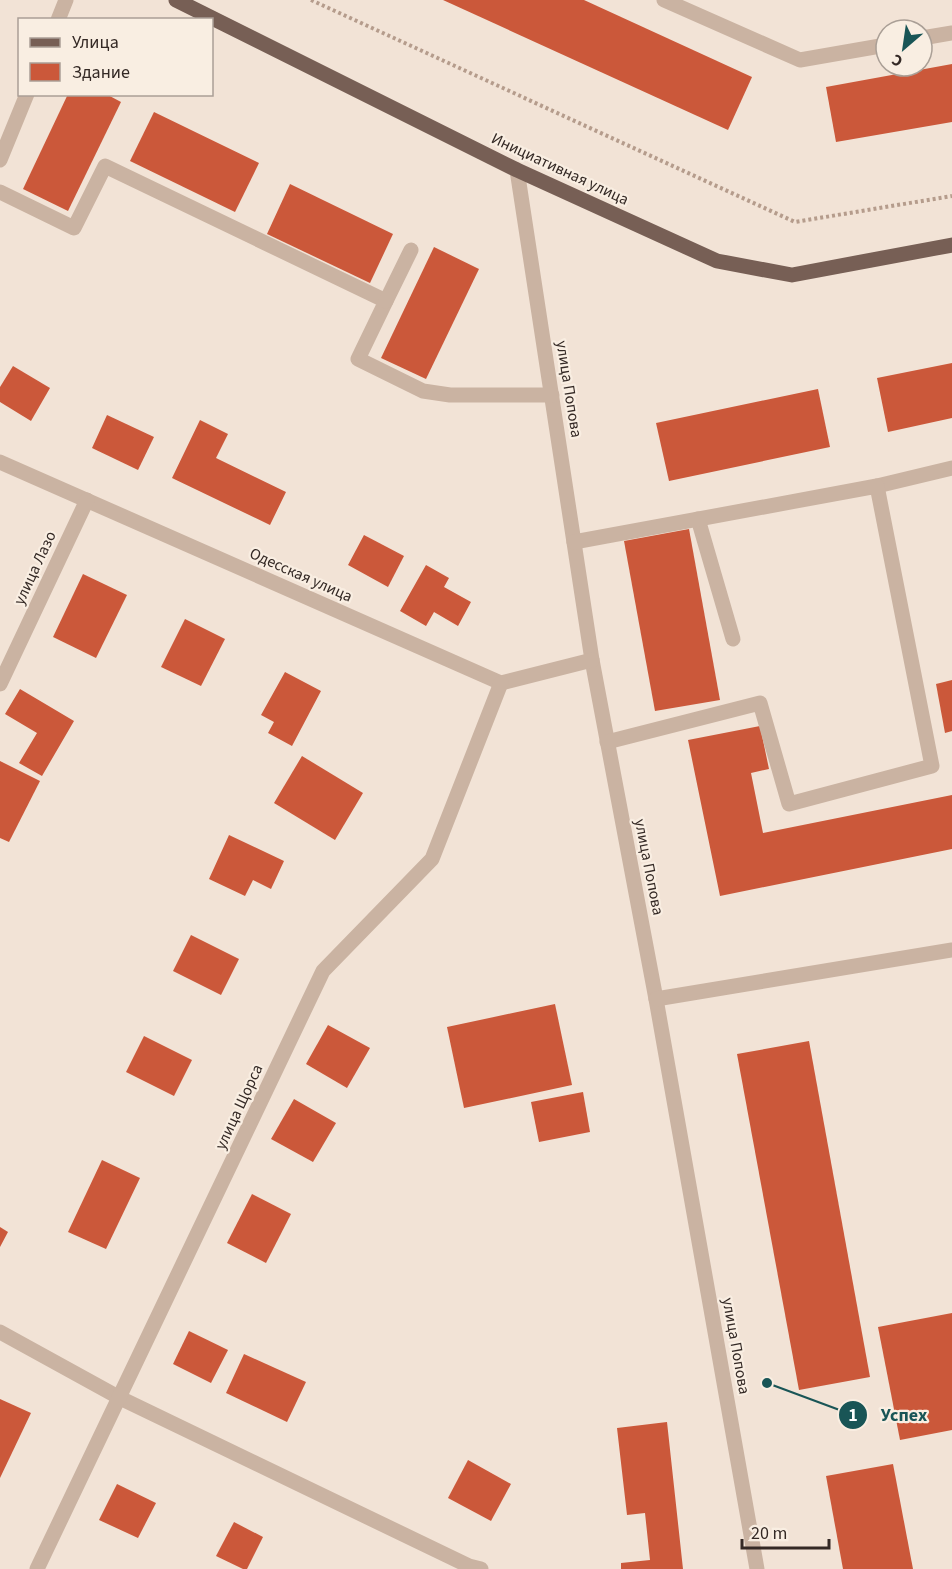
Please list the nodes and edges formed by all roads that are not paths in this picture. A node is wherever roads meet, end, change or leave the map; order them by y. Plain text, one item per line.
1 (66, 0) edge
2 (176, 0) edge
3 (664, 0) edge
4 (59, 18) edge
5 (212, 18) edge
6 (213, 18) edge
7 (952, 33) edge
8 (934, 36) edge
9 (874, 47) edge
10 (26, 96) edge
11 (0, 160) edge
12 (517, 170) junction
13 (0, 192) edge
14 (952, 245) edge
15 (411, 250) dead end
16 (386, 302) junction
17 (552, 396) junction
18 (0, 462) edge
19 (952, 468) edge
20 (877, 486) junction
21 (87, 500) junction
22 (698, 519) junction
23 (574, 542) junction
24 (733, 639) dead end
25 (592, 660) junction
26 (501, 683) junction
27 (0, 684) edge
28 (607, 742) junction
29 (952, 950) edge
30 (656, 999) junction
31 (0, 1332) edge
32 (120, 1398) junction
33 (473, 1568) edge
34 (37, 1569) edge
35 (757, 1569) edge

1 - 4 street
2 - 5 main road, Инициативная улица
3 - 9 street
6 - 12 main road, Инициативная улица
7 - 8 street
10 - 11 street
12 - 14 main road, Инициативная улица
12 - 17 street, улица Попова
13 - 16 street
15 - 16 street
16 - 17 street
17 - 23 street, улица Попова
18 - 21 street, Одесская улица
19 - 20 street
20 - 22 street
20 - 28 street
21 - 26 street, Одесская улица
21 - 27 street, улица Лазо
22 - 23 street
22 - 24 street
23 - 25 street, улица Попова
25 - 26 street
25 - 28 street, улица Попова
26 - 32 street, улица Щорса
28 - 30 street, улица Попова
29 - 30 street
30 - 35 street, улица Попова
31 - 32 street
32 - 33 street
32 - 34 street, улица Щорса

